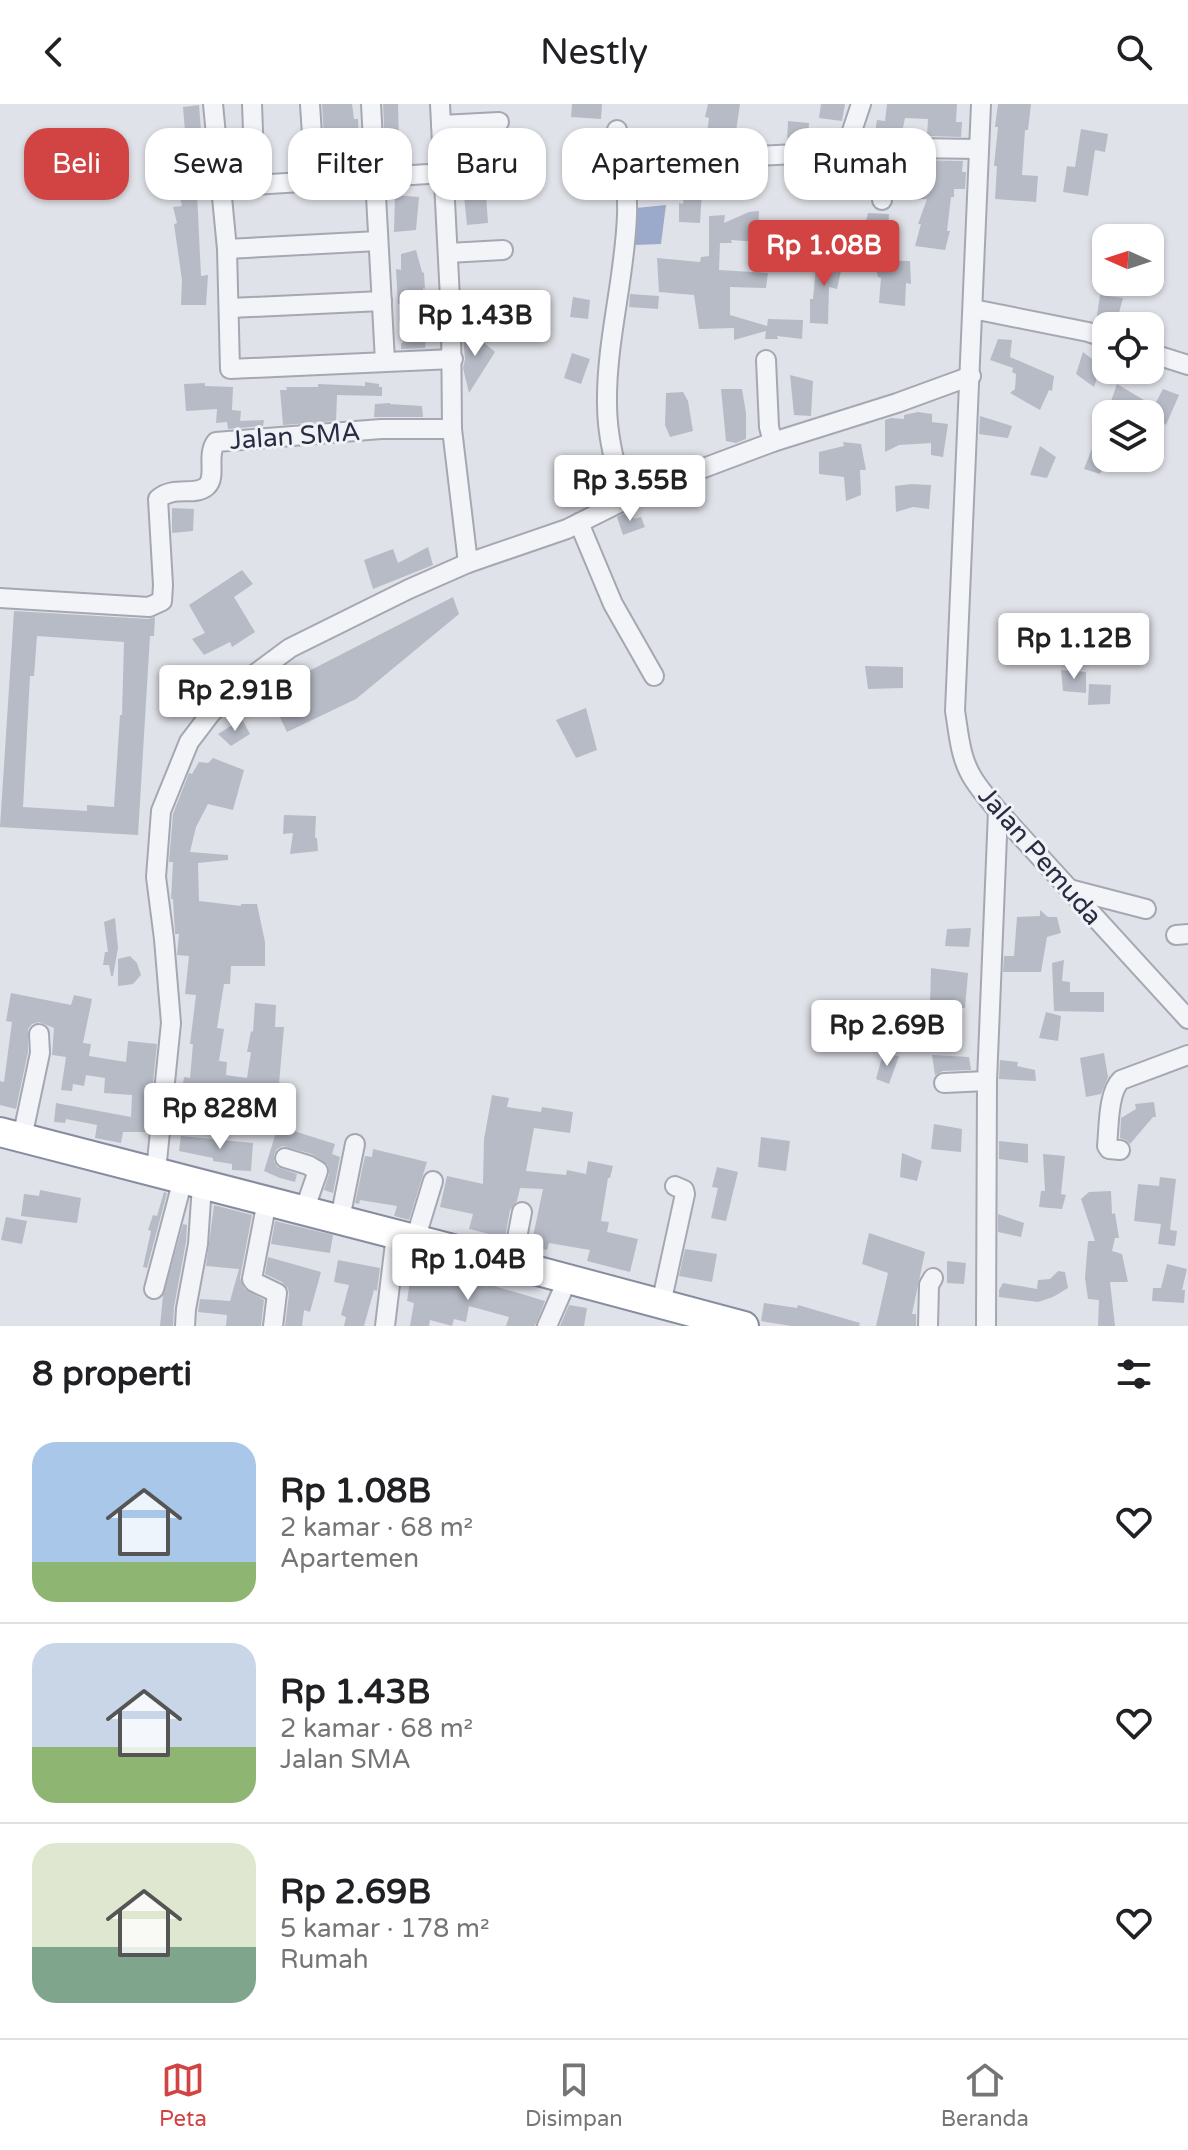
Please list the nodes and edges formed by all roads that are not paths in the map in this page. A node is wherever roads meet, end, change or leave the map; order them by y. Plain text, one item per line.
1 (213, 104) edge
2 (252, 104) edge
3 (310, 104) edge
4 (371, 104) edge
5 (440, 104) edge
6 (861, 104) edge
7 (981, 104) edge
8 (499, 122) dead end
9 (441, 125) junction
10 (216, 128) edge
11 (253, 128) edge
12 (312, 128) edge
13 (372, 128) edge
14 (441, 128) edge
15 (853, 128) edge
16 (936, 148) edge
17 (979, 149) junction
18 (223, 200) edge
19 (376, 200) edge
20 (446, 200) edge
21 (627, 200) edge
22 (378, 241) junction
23 (227, 249) junction
24 (503, 250) dead end
25 (448, 253) junction
26 (382, 301) junction
27 (230, 308) junction
28 (973, 309) junction
29 (451, 318) junction
30 (507, 318) dead end
31 (1092, 333) edge
32 (1164, 357) edge
33 (453, 359) junction
34 (766, 360) dead end
35 (385, 361) junction
36 (1188, 365) edge
37 (971, 376) junction
38 (452, 429) junction
39 (773, 442) junction
40 (625, 500) junction
41 (579, 523) junction
42 (468, 563) junction
43 (0, 598) edge
44 (654, 676) dead end
45 (998, 811) junction
46 (1069, 889) junction
47 (1146, 909) dead end
48 (1188, 1019) edge
49 (39, 1034) dead end
50 (1188, 1055) edge
51 (987, 1081) junction
52 (944, 1083) dead end
53 (11, 1135) edge
54 (355, 1144) dead end
55 (1120, 1150) dead end
56 (285, 1158) dead end
57 (156, 1171) junction
58 (433, 1181) dead end
59 (193, 1182) junction
60 (675, 1186) dead end
61 (267, 1201) junction
62 (304, 1211) junction
63 (522, 1212) dead end
64 (340, 1219) junction
65 (406, 1238) junction
66 (512, 1264) junction
67 (568, 1278) junction
68 (933, 1278) dead end
69 (154, 1289) dead end
70 (661, 1304) junction
71 (185, 1326) edge
72 (273, 1326) edge
73 (385, 1326) edge
74 (547, 1326) edge
75 (744, 1326) edge
76 (928, 1326) edge
77 (986, 1326) edge

1 - 10 street
2 - 11 street
3 - 12 street
4 - 13 street
5 - 9 street
6 - 15 street
7 - 17 street, Jalan Pemuda
8 - 9 street
9 - 14 street
16 - 17 street
17 - 28 street, Jalan Pemuda
18 - 23 street
19 - 22 street
20 - 25 street
21 - 40 street
22 - 23 street
22 - 26 street
23 - 27 street
24 - 25 street
25 - 29 street
26 - 27 street
26 - 35 street
27 - 35 street
28 - 31 street
28 - 37 street, Jalan Pemuda
29 - 30 street
29 - 33 street
32 - 36 street
33 - 35 street
33 - 38 street
34 - 39 street
37 - 39 street
37 - 45 street, Jalan Pemuda
38 - 42 street
38 - 43 street, Jalan SMA
39 - 40 street
40 - 41 street
41 - 42 street
41 - 44 street
42 - 57 street
45 - 46 street, Jalan Pemuda
45 - 51 street
46 - 47 street
46 - 48 street, Jalan Pemuda
49 - 53 street
50 - 55 street
51 - 52 street
51 - 77 street
53 - 57 highway
54 - 64 street
56 - 62 street
57 - 59 highway
58 - 65 street
59 - 61 highway
59 - 69 street
59 - 71 street
60 - 70 street
61 - 62 highway
61 - 72 street
62 - 64 highway
63 - 66 street
64 - 65 highway
65 - 66 highway
65 - 73 street
66 - 67 highway
67 - 70 highway
67 - 74 street
68 - 76 street
70 - 75 highway

